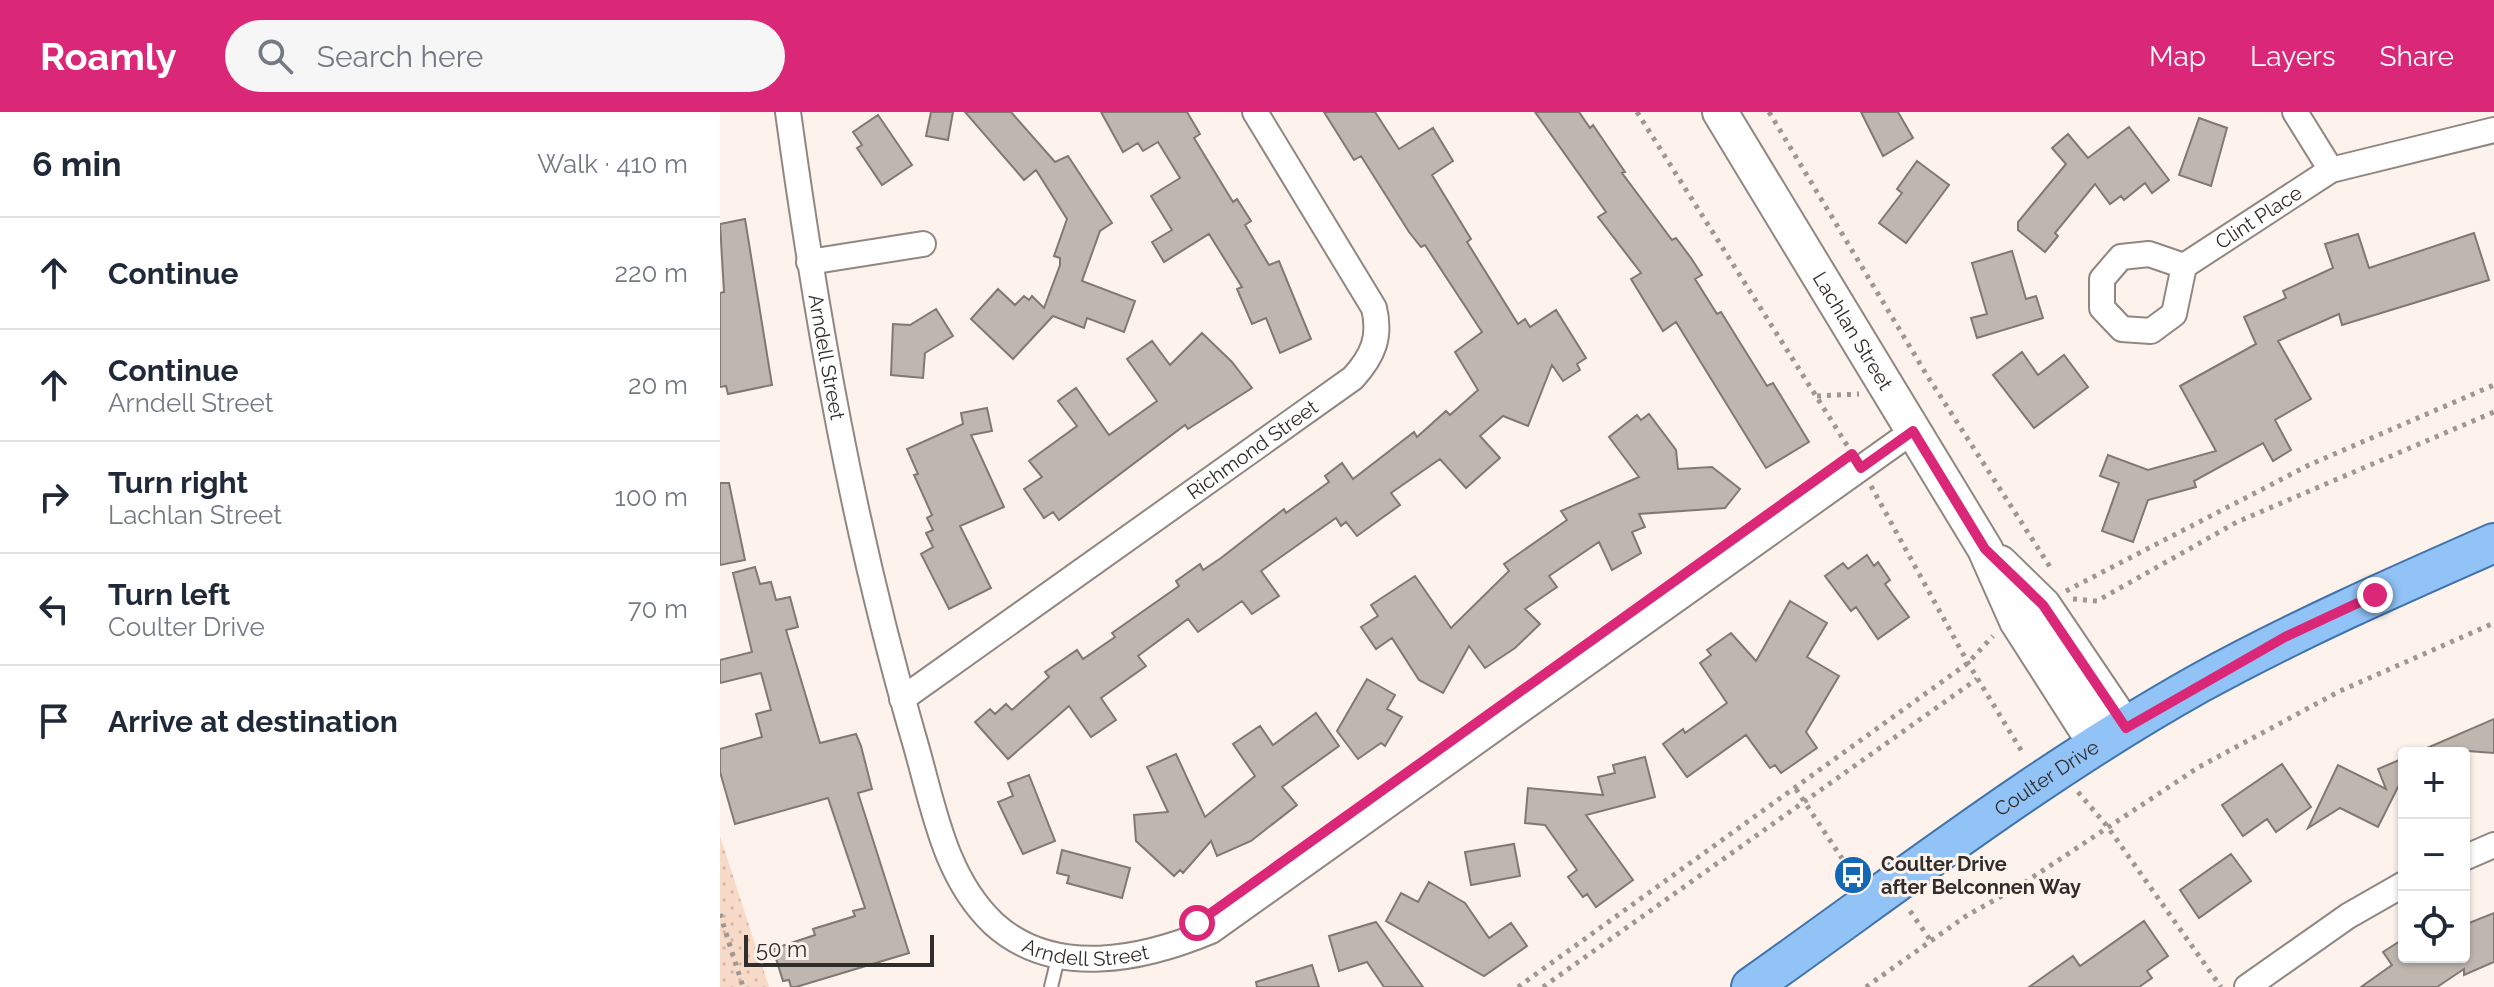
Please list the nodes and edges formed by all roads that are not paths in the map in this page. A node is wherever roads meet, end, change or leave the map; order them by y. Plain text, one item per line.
1 (788, 112) edge
2 (1255, 112) edge
3 (1720, 112) edge
4 (2295, 112) edge
5 (2494, 130) edge
6 (2331, 170) junction
7 (923, 244) dead end
8 (809, 262) junction
9 (2184, 266) dead end
10 (1913, 431) junction
11 (2494, 543) edge
12 (902, 699) junction
13 (2112, 737) junction
14 (2494, 845) edge
15 (2470, 855) edge
16 (2398, 887) edge
17 (1059, 954) junction
18 (1051, 987) edge
19 (1751, 987) edge
20 (2247, 987) edge

1 - 8 street, Arndell Street
2 - 12 street, Richmond Street
3 - 10 street, Lachlan Street
4 - 6 street
5 - 6 street, Clint Place
6 - 9 street, Clint Place
7 - 8 street
8 - 12 street, Arndell Street
10 - 13 street, Lachlan Street
10 - 17 street, Arndell Street
11 - 13 main road, Coulter Drive
12 - 17 street, Arndell Street
13 - 19 main road, Coulter Drive
14 - 15 street
16 - 20 street
17 - 18 lane

